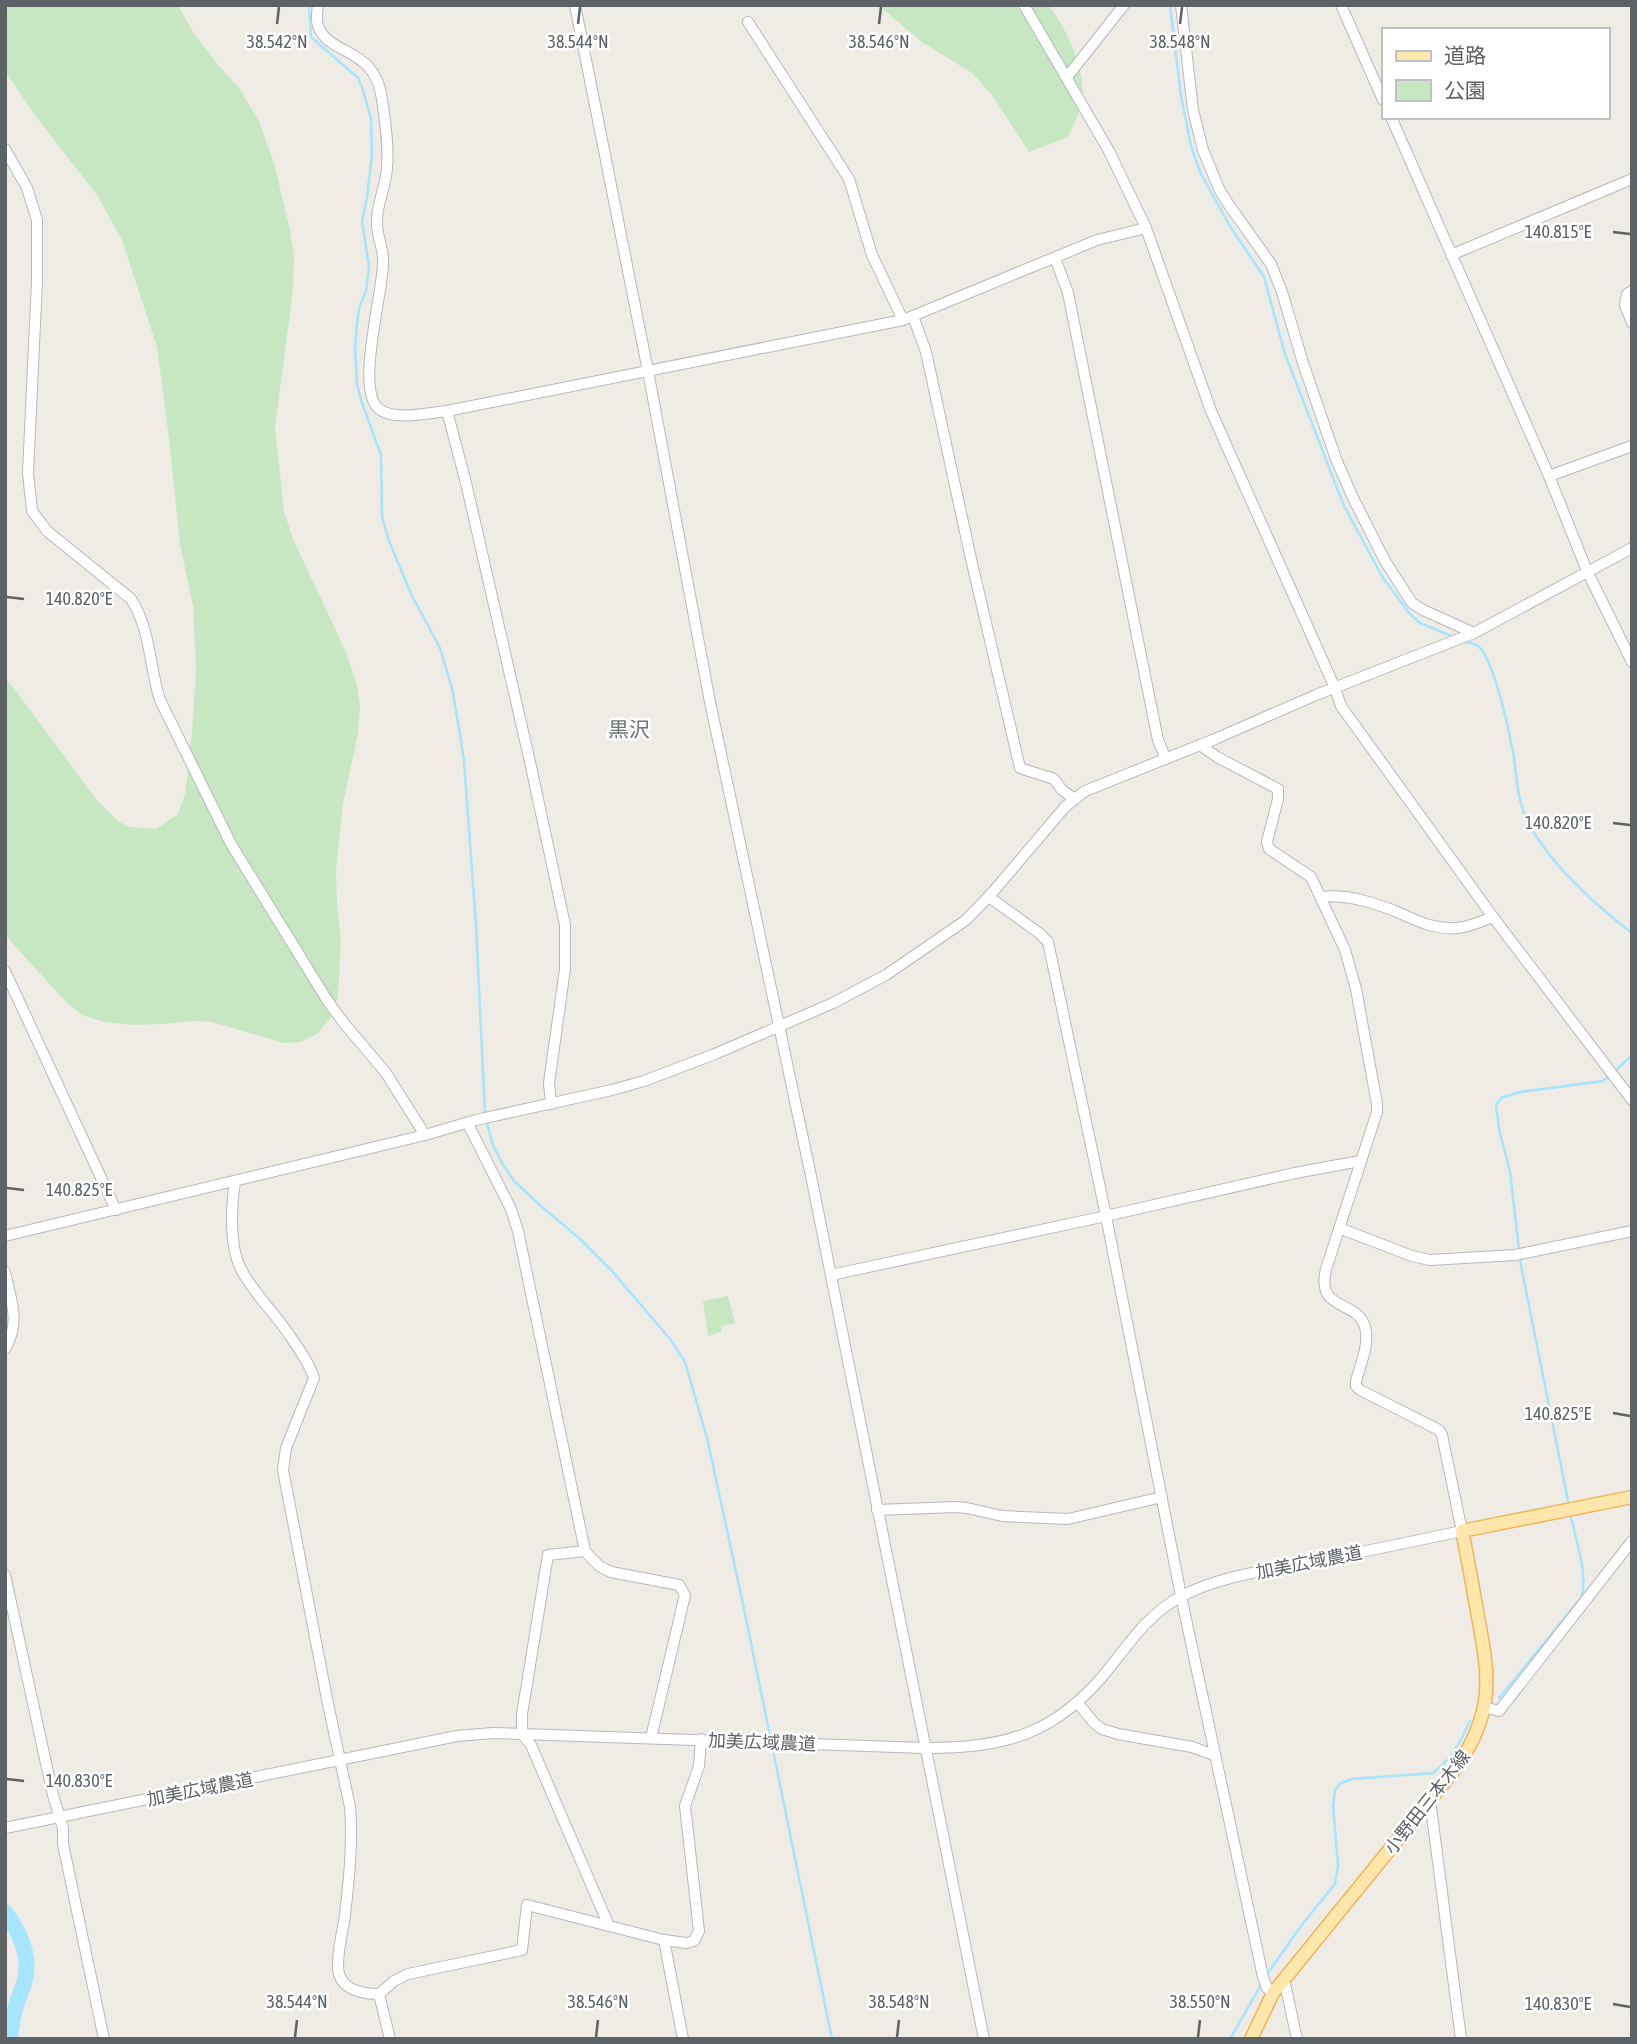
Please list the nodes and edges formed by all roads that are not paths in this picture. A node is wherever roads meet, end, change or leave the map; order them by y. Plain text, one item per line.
1 (318, 5) edge
2 (575, 5) edge
3 (1024, 5) edge
4 (1124, 5) edge
5 (1181, 5) edge
6 (1341, 5) edge
7 (748, 22) dead end
8 (1067, 77) junction
9 (1382, 98) edge
10 (1392, 119) edge
11 (5, 149) edge
12 (1632, 179) edge
13 (1146, 228) junction
14 (1451, 255) junction
15 (1055, 258) junction
16 (1632, 291) edge
17 (908, 318) junction
18 (1632, 323) edge
19 (648, 371) junction
20 (447, 411) junction
21 (1632, 446) edge
22 (1549, 476) junction
23 (1632, 548) edge
24 (1587, 571) junction
25 (1470, 634) junction
26 (1632, 662) edge
27 (1335, 688) junction
28 (1199, 745) junction
29 (1166, 759) junction
30 (1074, 799) junction
31 (989, 897) junction
32 (1321, 897) junction
33 (1493, 917) junction
34 (5, 971) edge
35 (779, 1027) junction
36 (1632, 1100) edge
37 (551, 1104) junction
38 (472, 1122) junction
39 (425, 1135) junction
40 (1360, 1161) junction
41 (235, 1181) junction
42 (116, 1210) junction
43 (1106, 1216) junction
44 (1339, 1228) junction
45 (1632, 1231) edge
46 (5, 1236) edge
47 (5, 1272) edge
48 (831, 1275) junction
49 (5, 1349) edge
50 (1162, 1497) junction
51 (1632, 1497) edge
52 (877, 1510) junction
53 (1462, 1531) junction
54 (1632, 1541) edge
55 (585, 1551) junction
56 (5, 1575) edge
57 (1181, 1596) junction
58 (1077, 1702) junction
59 (1484, 1707) junction
60 (522, 1734) junction
61 (651, 1738) junction
62 (701, 1740) junction
63 (924, 1748) junction
64 (1214, 1755) junction
65 (341, 1760) junction
66 (1430, 1800) junction
67 (59, 1818) junction
68 (5, 1828) edge
69 (609, 1926) junction
70 (664, 1940) junction
71 (1284, 1979) junction
72 (1273, 1993) junction
73 (379, 1994) junction
74 (104, 2039) edge
75 (390, 2039) edge
76 (683, 2039) edge
77 (984, 2039) edge
78 (1251, 2039) edge
79 (1297, 2039) edge
80 (1461, 2039) edge

1 - 20 street
2 - 19 street
3 - 8 street
4 - 8 street
5 - 25 street
6 - 9 street
7 - 17 street
8 - 13 street
10 - 14 street
11 - 39 street
12 - 14 street
13 - 15 street
13 - 27 street
14 - 22 street
15 - 17 street
15 - 29 street
16 - 18 street
17 - 19 street
17 - 30 street
19 - 20 street
19 - 35 street
20 - 37 street
21 - 22 street
22 - 24 street
23 - 24 street
24 - 25 street
24 - 26 street
25 - 27 street
27 - 28 street
27 - 33 street
28 - 29 street
28 - 32 street
29 - 30 street
30 - 31 street
31 - 35 street
31 - 43 street
32 - 33 street
32 - 40 street
33 - 36 street
34 - 42 street
35 - 37 street
35 - 48 street
37 - 38 street
38 - 39 street
38 - 55 street
39 - 41 street
40 - 43 street
40 - 44 street
41 - 42 street
41 - 65 street
42 - 46 street
43 - 48 street
43 - 50 street
44 - 45 street
44 - 53 street
47 - 49 street
48 - 52 street
50 - 52 street
50 - 57 street
51 - 53 main road
52 - 63 street
53 - 57 street, 加美広域農道
53 - 59 main road, 小野田三本木線
54 - 59 street
55 - 60 street
55 - 61 street
56 - 67 street
57 - 58 street, 加美広域農道
57 - 64 street
58 - 63 street, 加美広域農道
58 - 64 street
59 - 66 main road, 小野田三本木線
60 - 61 street, 加美広域農道
60 - 65 street, 加美広域農道
60 - 69 street
61 - 62 street, 加美広域農道
62 - 63 street, 加美広域農道
62 - 70 street
63 - 77 street
64 - 72 street
65 - 67 street, 加美広域農道
65 - 73 street
66 - 71 main road, 小野田三本木線
66 - 80 street
67 - 68 street, 加美広域農道
67 - 74 street
69 - 70 street
69 - 73 street
70 - 76 street
71 - 72 main road, 小野田三本木線
71 - 79 street
72 - 78 main road, 小野田三本木線
73 - 75 street

